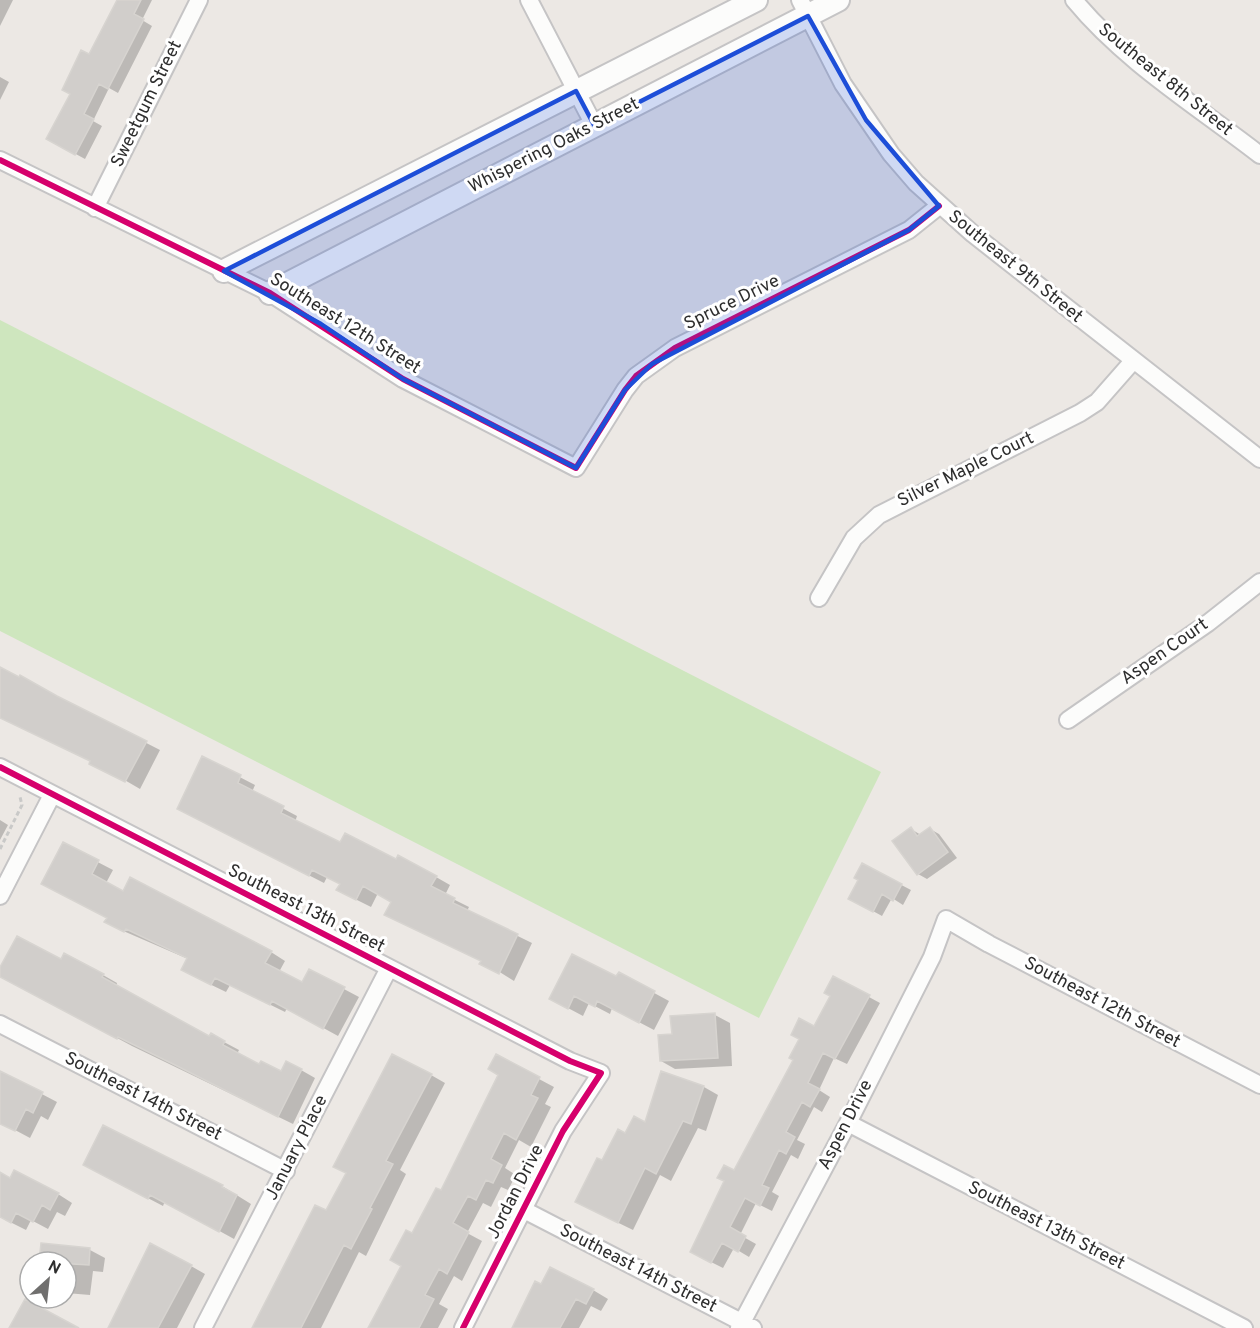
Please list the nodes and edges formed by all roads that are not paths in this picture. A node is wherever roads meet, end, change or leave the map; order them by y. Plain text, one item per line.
1 (199, 0) edge
2 (529, 0) edge
3 (756, 0) edge
4 (838, 0) edge
5 (1074, 0) edge
6 (804, 8) edge
7 (576, 91) junction
8 (594, 125) junction
9 (1260, 155) edge
10 (0, 160) edge
11 (939, 206) junction
12 (95, 208) junction
13 (224, 271) junction
14 (270, 293) junction
15 (1133, 361) junction
16 (1260, 459) edge
17 (576, 468) joint
18 (1260, 582) edge
19 (819, 598) dead end
20 (1068, 720) dead end
21 (0, 767) edge
22 (52, 795) junction
23 (0, 896) edge
24 (946, 919) joint
25 (389, 968) junction
26 (0, 1024) edge
27 (601, 1073) joint
28 (1260, 1085) edge
29 (848, 1123) junction
30 (286, 1171) junction
31 (524, 1210) junction
32 (745, 1326) edge
33 (203, 1328) edge
34 (463, 1328) edge
35 (1244, 1328) edge

1 - 12 street, Sweetgum Street
2 - 7 street
3 - 7 street
4 - 6 street, Whispering Oaks Street
5 - 9 street, Southeast 8th Street
6 - 8 street, Whispering Oaks Street
6 - 11 street, Southeast 9th Street
7 - 8 street
7 - 13 street
8 - 14 street, Whispering Oaks Street
10 - 12 street, Southeast 12th Street
11 - 15 street, Southeast 9th Street
11 - 17 street, Spruce Drive
12 - 13 street, Southeast 12th Street
13 - 14 street, Southeast 12th Street
14 - 17 street, Southeast 12th Street
15 - 16 street, Southeast 9th Street
15 - 19 street, Silver Maple Court
18 - 20 street, Aspen Court
21 - 22 street, Southeast 13th Street
22 - 23 street
22 - 25 street, Southeast 13th Street
24 - 28 street, Southeast 12th Street
24 - 29 street, Aspen Drive
25 - 27 street, Southeast 13th Street
25 - 30 street, January Place
26 - 30 street, Southeast 14th Street
27 - 31 street, Jordan Drive
29 - 32 street, Aspen Drive
29 - 35 street, Southeast 13th Street
30 - 33 street, January Place
31 - 32 street, Southeast 14th Street
31 - 34 street, Jordan Drive

